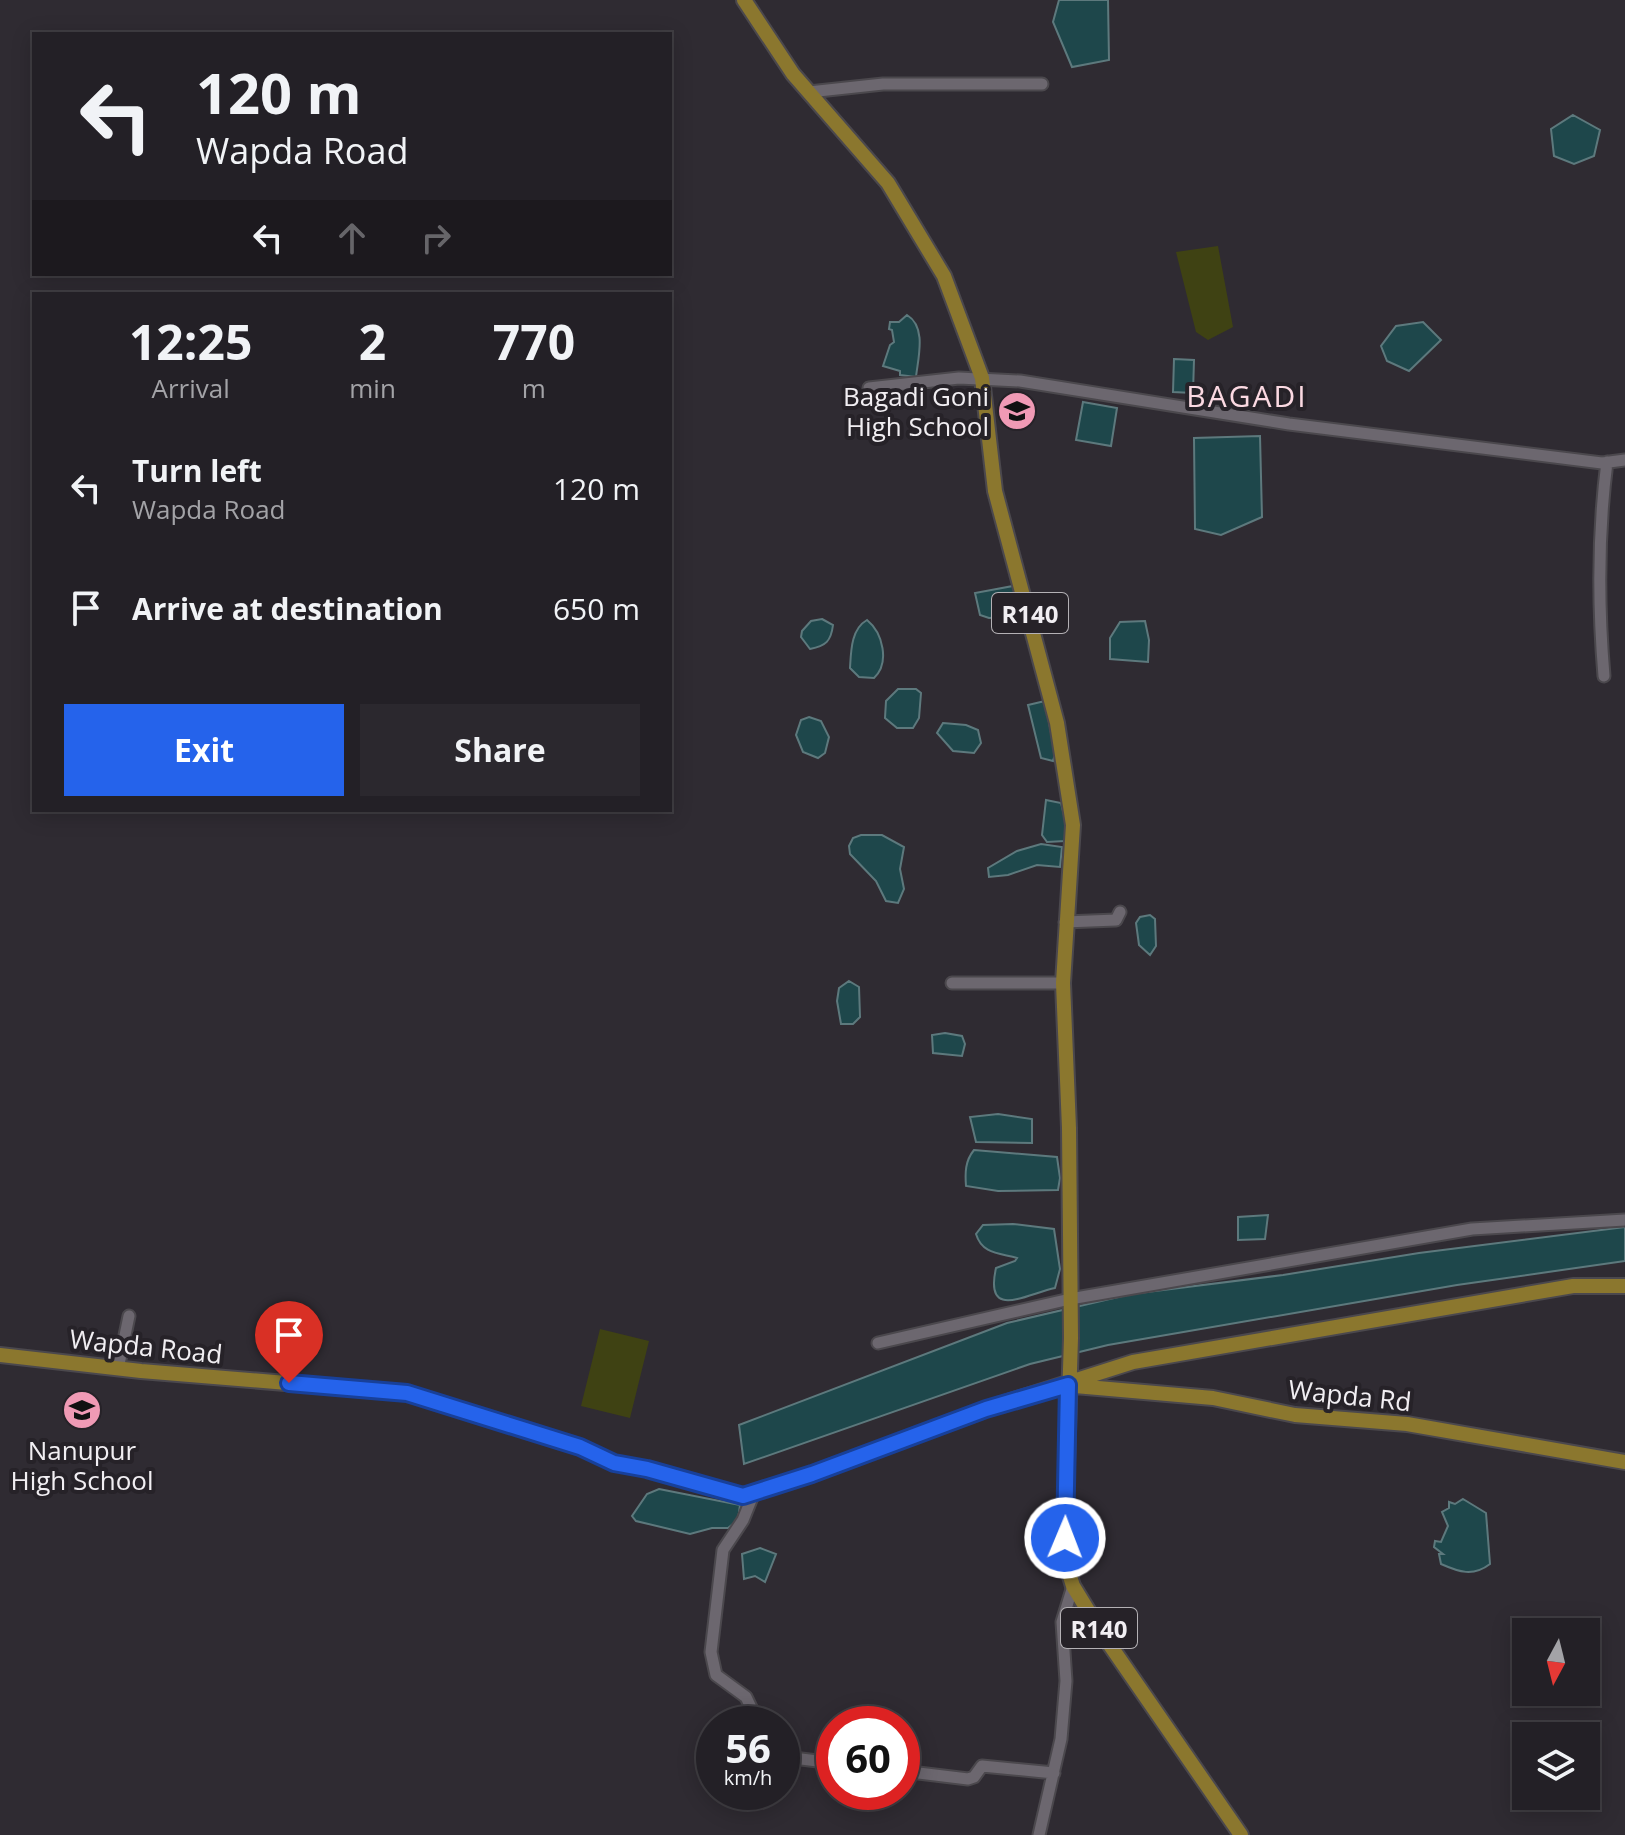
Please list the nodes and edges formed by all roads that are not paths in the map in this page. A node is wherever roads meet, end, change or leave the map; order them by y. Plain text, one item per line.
1 (744, 0) edge
2 (1042, 84) dead end
3 (809, 92) junction
4 (982, 378) junction
5 (869, 388) dead end
6 (1625, 460) edge
7 (1607, 462) junction
8 (1604, 676) dead end
9 (1120, 912) dead end
10 (1065, 922) junction
11 (952, 983) dead end
12 (1063, 983) junction
13 (1625, 1220) edge
14 (1625, 1286) edge
15 (1070, 1299) junction
16 (129, 1316) dead end
17 (878, 1343) dead end
18 (0, 1355) edge
19 (118, 1369) junction
20 (1068, 1385) junction
21 (1625, 1462) edge
22 (753, 1495) junction
23 (1073, 1586) junction
24 (750, 1706) edge
25 (920, 1773) edge
26 (1054, 1773) junction
27 (1039, 1835) edge
28 (1241, 1835) edge

1 - 3 main road, R140
2 - 3 street
3 - 4 main road, R140
4 - 5 street
4 - 7 street
4 - 10 main road, R140
6 - 7 street
7 - 8 street
9 - 10 street
10 - 12 main road, R140
11 - 12 street
12 - 15 main road, R140
13 - 15 street
14 - 20 main road
15 - 17 street
15 - 20 main road, R140
16 - 19 street
18 - 19 main road, Wapda Road
19 - 22 main road, Wapda Road
20 - 21 main road, Wapda Rd
20 - 22 main road
20 - 23 main road, R140
22 - 24 street
23 - 26 street
23 - 28 main road, R140
25 - 26 street
26 - 27 street

